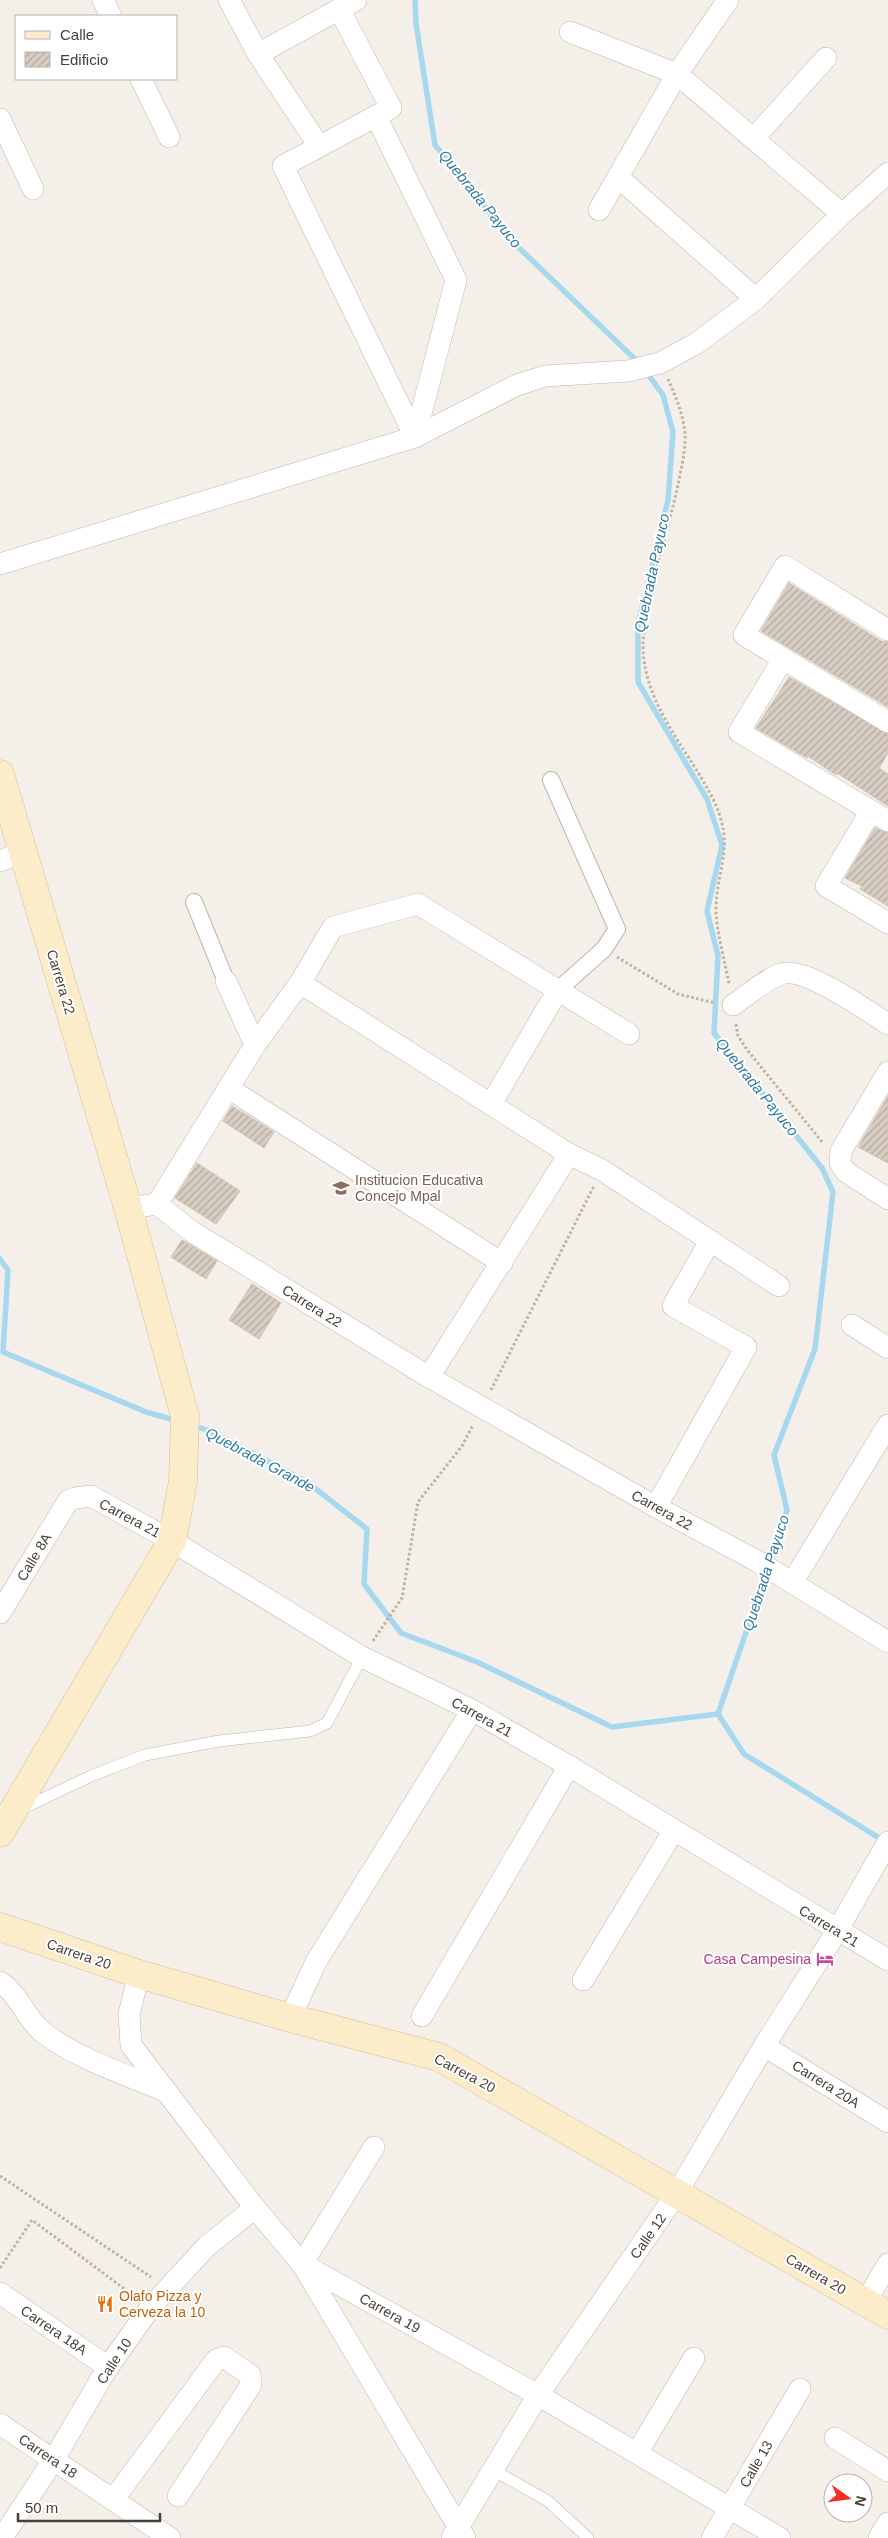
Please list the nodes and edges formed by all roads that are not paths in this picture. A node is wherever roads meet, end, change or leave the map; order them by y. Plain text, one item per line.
1 (103, 0) edge
2 (229, 0) edge
3 (728, 0) edge
4 (348, 4) edge
5 (110, 15) edge
6 (570, 32) dead end
7 (258, 54) junction
8 (826, 58) dead end
9 (677, 74) junction
10 (141, 80) edge
11 (376, 116) junction
12 (0, 119) edge
13 (169, 137) dead end
14 (754, 138) junction
15 (319, 146) junction
16 (888, 173) edge
17 (619, 178) junction
18 (33, 190) dead end
19 (599, 210) dead end
20 (842, 214) junction
21 (756, 299) junction
22 (415, 437) junction
23 (0, 564) edge
24 (888, 630) edge
25 (783, 658) junction
26 (888, 722) edge
27 (551, 780) dead end
28 (1, 786) edge
29 (879, 816) edge
30 (12, 857) edge
31 (194, 902) dead end
32 (888, 923) edge
33 (226, 981) joint
34 (300, 983) junction
35 (558, 990) junction
36 (728, 1005) road end
37 (888, 1024) edge
38 (629, 1034) dead end
39 (255, 1045) junction
40 (888, 1072) edge
41 (228, 1088) junction
42 (491, 1104) junction
43 (570, 1154) junction
44 (888, 1199) edge
45 (157, 1204) junction
46 (128, 1208) junction
47 (710, 1241) junction
48 (502, 1263) junction
49 (780, 1286) dead end
50 (852, 1325) dead end
51 (888, 1348) edge
52 (429, 1378) junction
53 (888, 1425) edge
54 (68, 1501) joint
55 (656, 1507) junction
56 (172, 1541) junction
57 (786, 1579) junction
58 (0, 1613) edge
59 (888, 1642) edge
60 (362, 1657) junction
61 (472, 1710) junction
62 (569, 1766) junction
63 (6, 1824) edge
64 (674, 1830) junction
65 (888, 1842) edge
66 (0, 1927) edge
67 (837, 1931) junction
68 (888, 1960) edge
69 (139, 1974) junction
70 (583, 1980) dead end
71 (0, 1982) edge
72 (422, 2016) dead end
73 (290, 2018) junction
74 (764, 2046) junction
75 (167, 2092) junction
76 (888, 2122) edge
77 (374, 2147) dead end
78 (677, 2193) junction
79 (255, 2208) junction
80 (302, 2264) junction
81 (888, 2264) edge
82 (0, 2293) edge
83 (864, 2302) junction
84 (888, 2315) edge
85 (694, 2358) dead end
86 (108, 2367) junction
87 (800, 2389) dead end
88 (538, 2395) junction
89 (0, 2424) edge
90 (835, 2438) dead end
91 (637, 2453) junction
92 (54, 2459) junction
93 (493, 2470) junction
94 (888, 2470) edge
95 (178, 2496) dead end
96 (113, 2500) junction
97 (730, 2508) junction
98 (888, 2523) edge
99 (459, 2534) edge
100 (2, 2538) edge
101 (170, 2538) edge
102 (588, 2538) edge
103 (712, 2538) edge
104 (780, 2538) edge
105 (879, 2538) edge

1 - 5 street
2 - 7 street
3 - 9 street
4 - 7 street
4 - 11 street
6 - 9 street
7 - 15 street
8 - 14 street
9 - 14 street
9 - 17 street
10 - 13 street
11 - 15 street
11 - 22 street
12 - 18 street
14 - 20 street
15 - 22 street
16 - 20 street
17 - 19 street
17 - 21 street
20 - 21 street
21 - 22 street
22 - 23 street
24 - 25 street
25 - 26 street
25 - 29 street
27 - 35 street
28 - 30 main road, Carrera 22
29 - 32 street
30 - 46 main road, Carrera 22
31 - 33 street
33 - 39 street
34 - 35 street
34 - 39 street
34 - 42 street
35 - 38 street
35 - 42 street
36 - 37 street
39 - 41 street
40 - 44 street
41 - 45 street
41 - 48 street
42 - 43 street
43 - 47 street
43 - 48 street
45 - 46 street
45 - 52 street, Carrera 22
46 - 56 main road, Carrera 22
47 - 49 street
47 - 55 street
48 - 52 street
50 - 51 street
52 - 55 street, Carrera 22
53 - 57 street
54 - 56 street, Carrera 21
54 - 58 street, Calle 8A
55 - 57 street, Carrera 22
56 - 60 street, Carrera 21
56 - 63 main road
57 - 59 street, Carrera 22
60 - 61 street, Carrera 21
60 - 63 lane
61 - 62 street, Carrera 21
61 - 73 street
62 - 64 street, Carrera 21
62 - 72 street
64 - 67 street, Carrera 21
64 - 70 street
65 - 67 street, Calle 12
66 - 69 main road, Carrera 20
67 - 68 street, Carrera 21
67 - 74 street, Calle 12
69 - 73 main road, Carrera 20
69 - 75 street, Carrera 19
71 - 75 street
73 - 78 main road, Carrera 20
74 - 76 street, Carrera 20A
74 - 78 street, Calle 12
75 - 79 street, Carrera 19
77 - 80 street
78 - 83 main road, Carrera 20
78 - 88 street, Calle 12
79 - 80 street, Carrera 19
79 - 86 street, Calle 10
80 - 88 street, Carrera 19
80 - 99 street
81 - 83 street
82 - 86 street, Carrera 18A
83 - 84 main road, Carrera 20
85 - 91 street
86 - 92 street, Calle 10
87 - 97 street, Calle 13
88 - 91 street, Carrera 19
88 - 93 street, Calle 12
89 - 92 street, Carrera 18
90 - 94 street
91 - 97 street, Carrera 19
92 - 96 street, Carrera 18
92 - 100 street, Calle 10
93 - 99 street, Calle 12
93 - 102 lane
95 - 96 street
96 - 101 street, Carrera 18
97 - 103 street, Calle 13
97 - 104 street, Carrera 19
98 - 105 street

